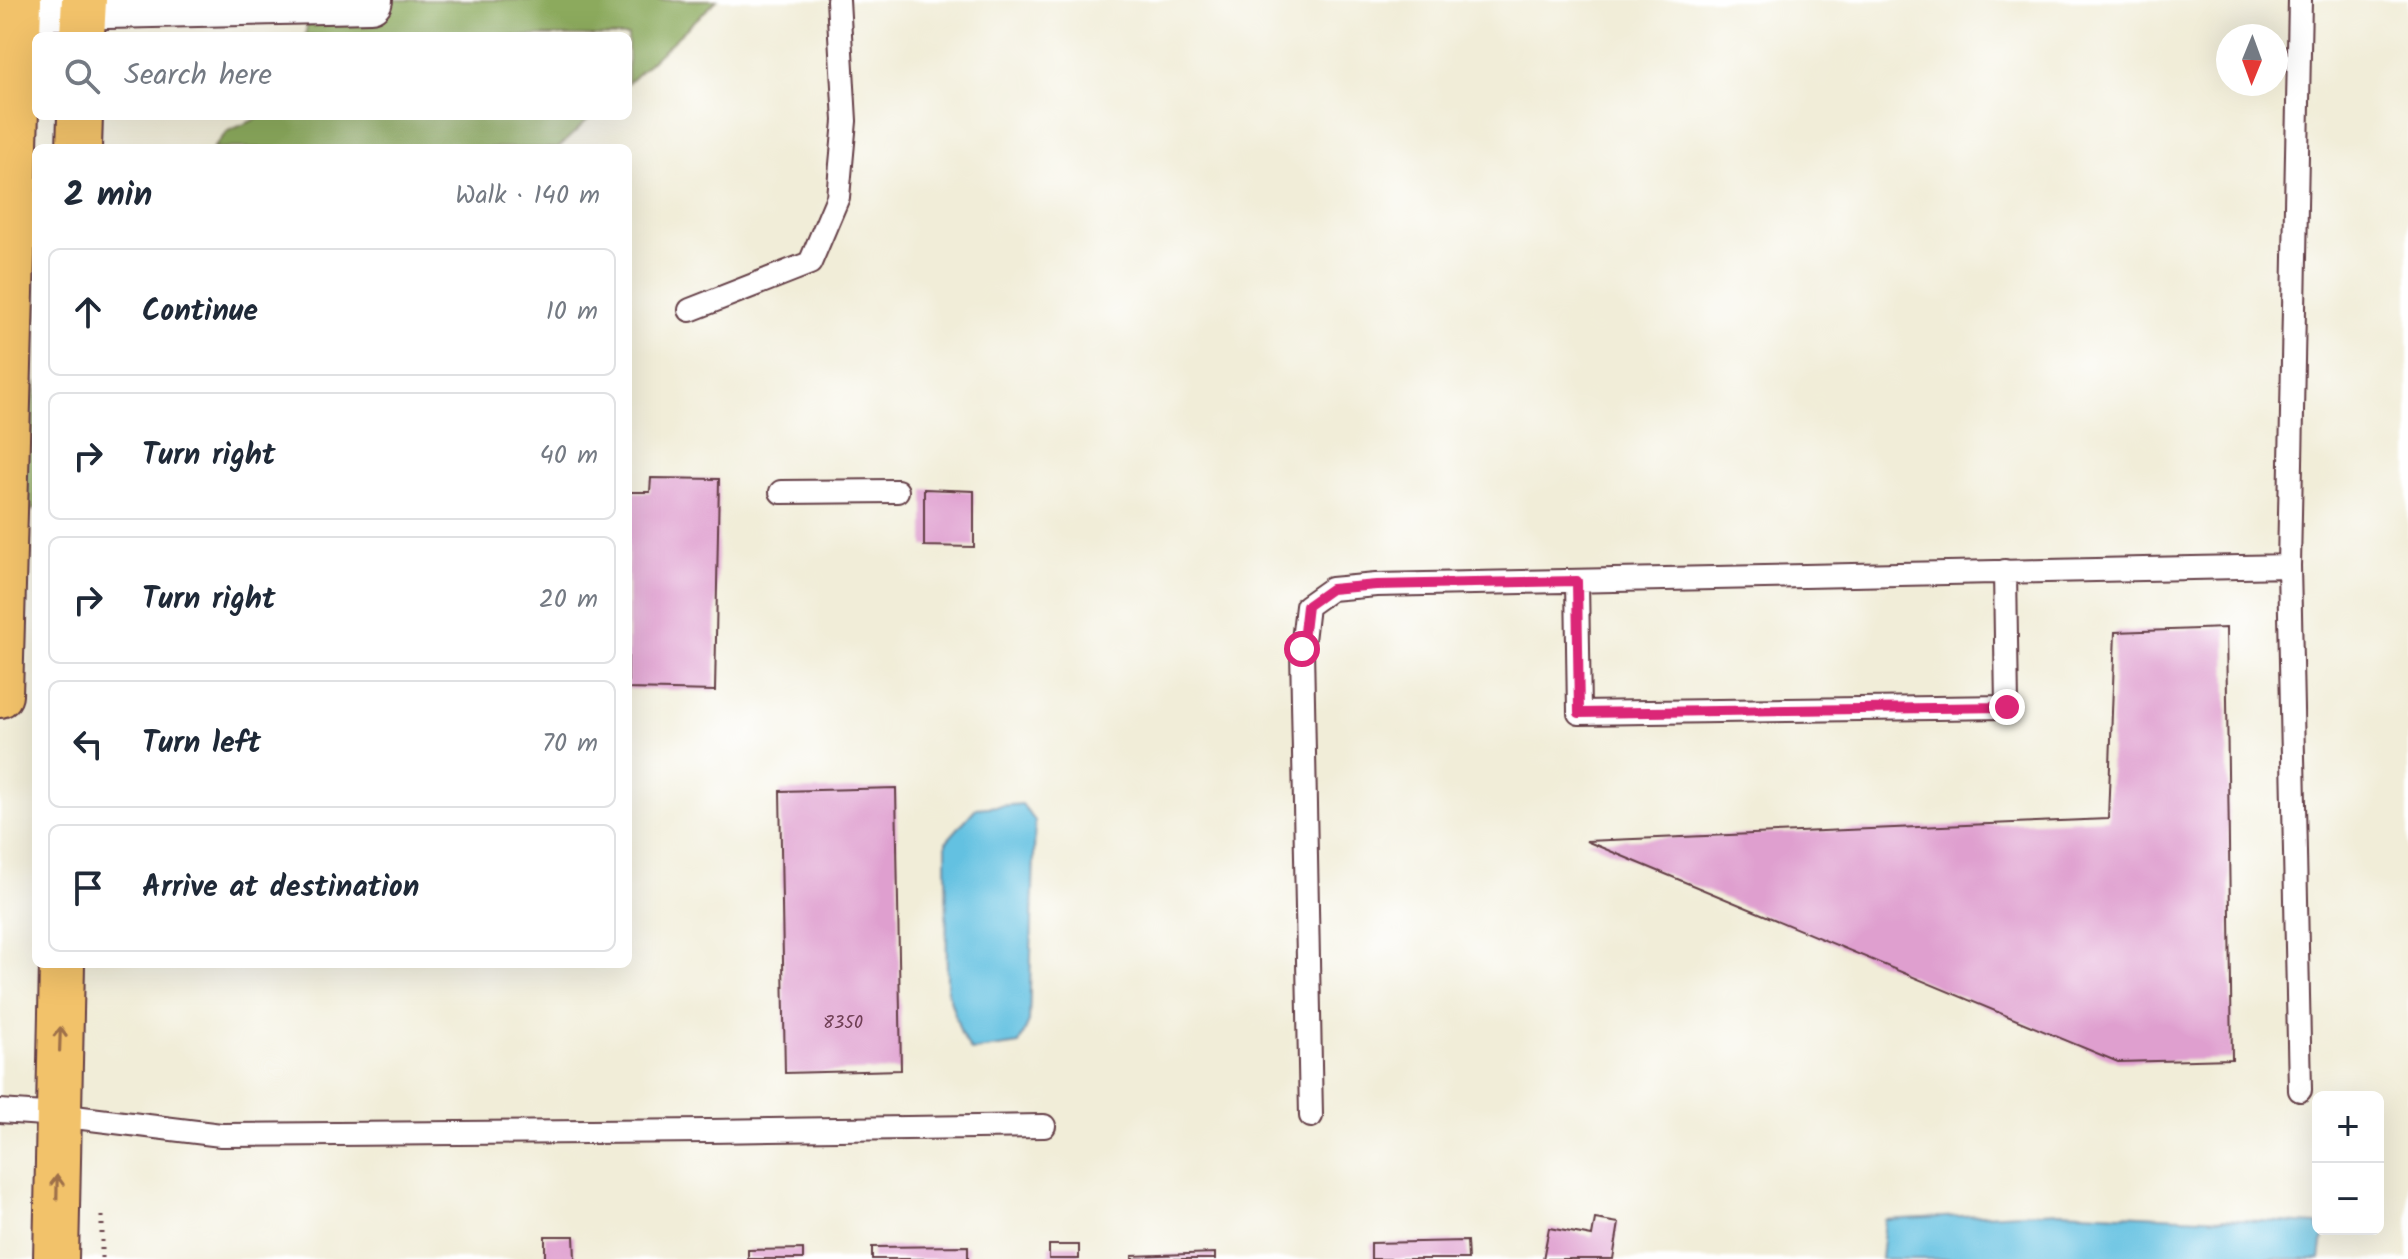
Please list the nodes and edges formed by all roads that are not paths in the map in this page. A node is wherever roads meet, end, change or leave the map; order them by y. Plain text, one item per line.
1 (370, 0) edge
2 (838, 0) edge
3 (2300, 0) edge
4 (18, 4) edge
5 (83, 14) edge
6 (80, 120) edge
7 (79, 144) edge
8 (16, 182) edge
9 (690, 310) dead end
10 (897, 491) dead end
11 (781, 492) dead end
12 (2289, 566) junction
13 (2005, 571) junction
14 (1577, 581) junction
15 (0, 695) edge
16 (62, 968) edge
17 (2300, 1090) dead end
18 (0, 1111) edge
19 (58, 1115) junction
20 (1311, 1116) dead end
21 (1044, 1126) dead end
22 (56, 1259) edge

1 - 5 street
2 - 9 lane
3 - 12 lane
4 - 5 street
4 - 8 main road
6 - 7 main road
8 - 15 main road
10 - 11 lane
12 - 13 lane
12 - 17 lane
13 - 14 lane
13 - 14 lane
14 - 20 lane
19 -> 16 main road
18 - 19 lane
19 - 21 lane
22 -> 19 main road

